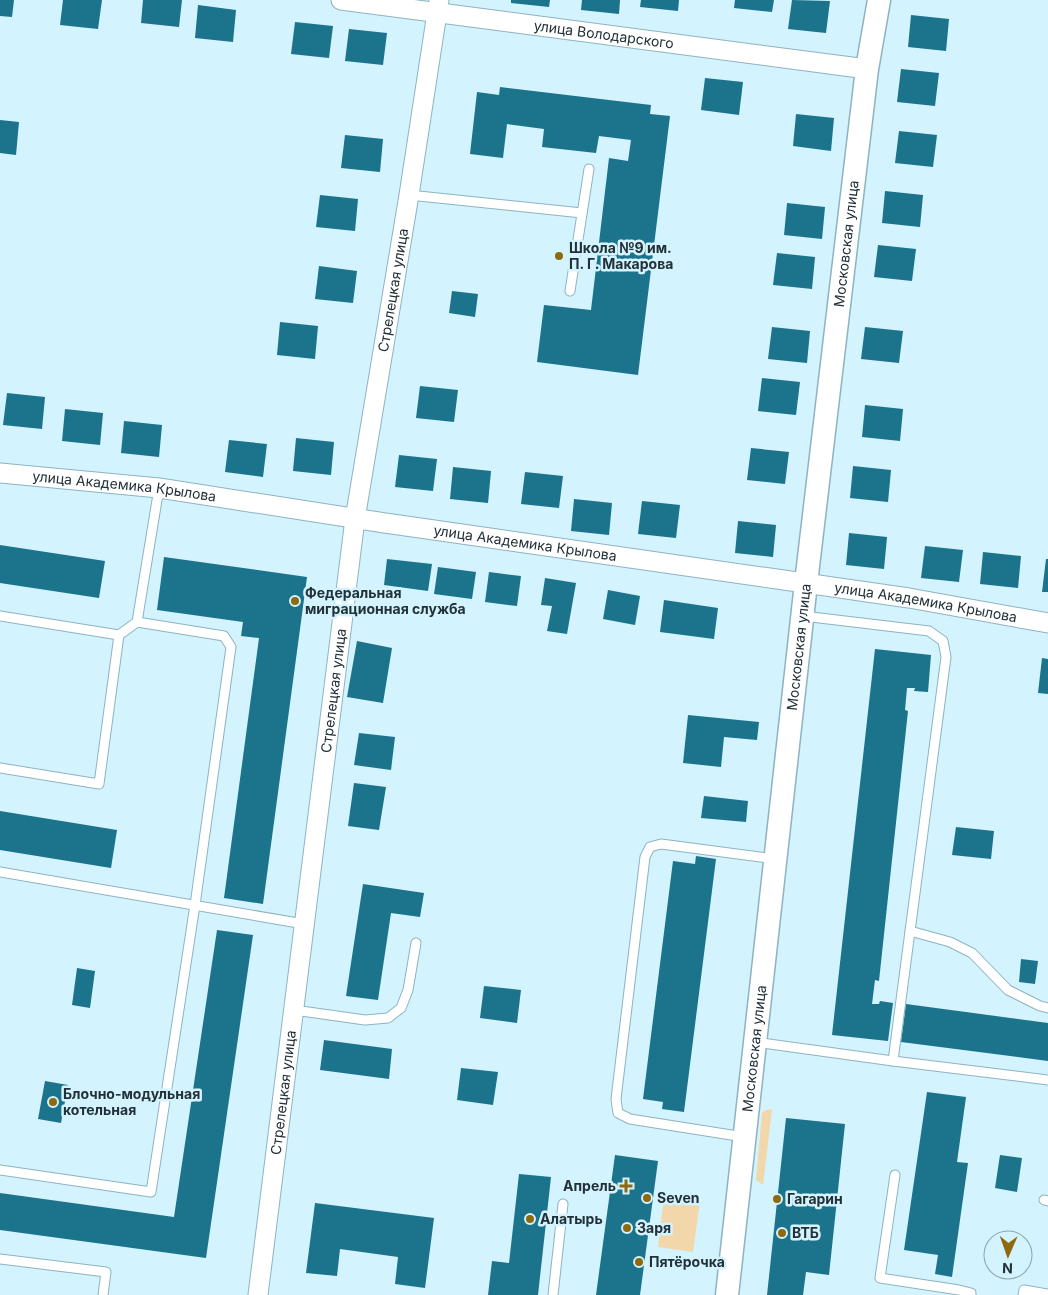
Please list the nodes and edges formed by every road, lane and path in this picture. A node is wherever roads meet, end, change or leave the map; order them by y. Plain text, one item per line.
1 (341, 0) edge
2 (879, 0) edge
3 (438, 7) edge
4 (867, 69) junction
5 (588, 169) dead end
6 (409, 195) junction
7 (582, 213) junction
8 (570, 290) dead end
9 (0, 473) edge
10 (159, 488) junction
11 (355, 519) junction
12 (806, 583) junction
13 (0, 616) edge
14 (803, 616) junction
15 (136, 622) junction
16 (1048, 623) edge
17 (119, 635) junction
18 (0, 768) edge
19 (775, 859) junction
20 (0, 872) edge
21 (194, 906) junction
22 (304, 924) junction
23 (910, 931) junction
24 (416, 943) dead end
25 (1048, 1008) edge
26 (294, 1010) junction
27 (755, 1042) junction
28 (893, 1061) junction
29 (1048, 1080) edge
30 (744, 1137) junction
31 (0, 1170) edge
32 (895, 1175) dead end
33 (563, 1204) dead end
34 (0, 1258) edge
35 (1048, 1294) edge
36 (103, 1295) edge
37 (258, 1295) edge
38 (553, 1295) edge
39 (726, 1295) edge
40 (971, 1295) edge
41 (1023, 1295) edge

1 - 3 street, улица Володарского
2 - 4 street, Московская улица
3 - 4 street, улица Володарского
3 - 6 street, Стрелецкая улица
4 - 12 street, Московская улица
5 - 7 lane
6 - 7 lane
6 - 11 street, Стрелецкая улица
7 - 8 lane
9 - 10 street, улица Академика Крылова
10 - 11 street, улица Академика Крылова
10 - 15 lane
11 - 12 street, улица Академика Крылова
11 - 22 street, Стрелецкая улица
12 - 14 street, Московская улица
12 - 16 street, улица Академика Крылова
13 - 17 lane
14 - 19 street, Московская улица
14 - 23 lane
15 - 17 lane
15 - 21 lane
17 - 18 lane
19 - 27 street, Московская улица
19 - 30 lane
20 - 21 lane
21 - 22 lane
21 - 31 lane
22 - 26 street, Стрелецкая улица
23 - 25 lane
23 - 28 lane
24 - 26 lane
26 - 37 street, Стрелецкая улица
27 - 28 lane
27 - 30 street, Московская улица
28 - 29 lane
30 - 39 street, Московская улица
32 - 40 lane
33 - 38 lane
34 - 36 lane
35 - 41 lane

